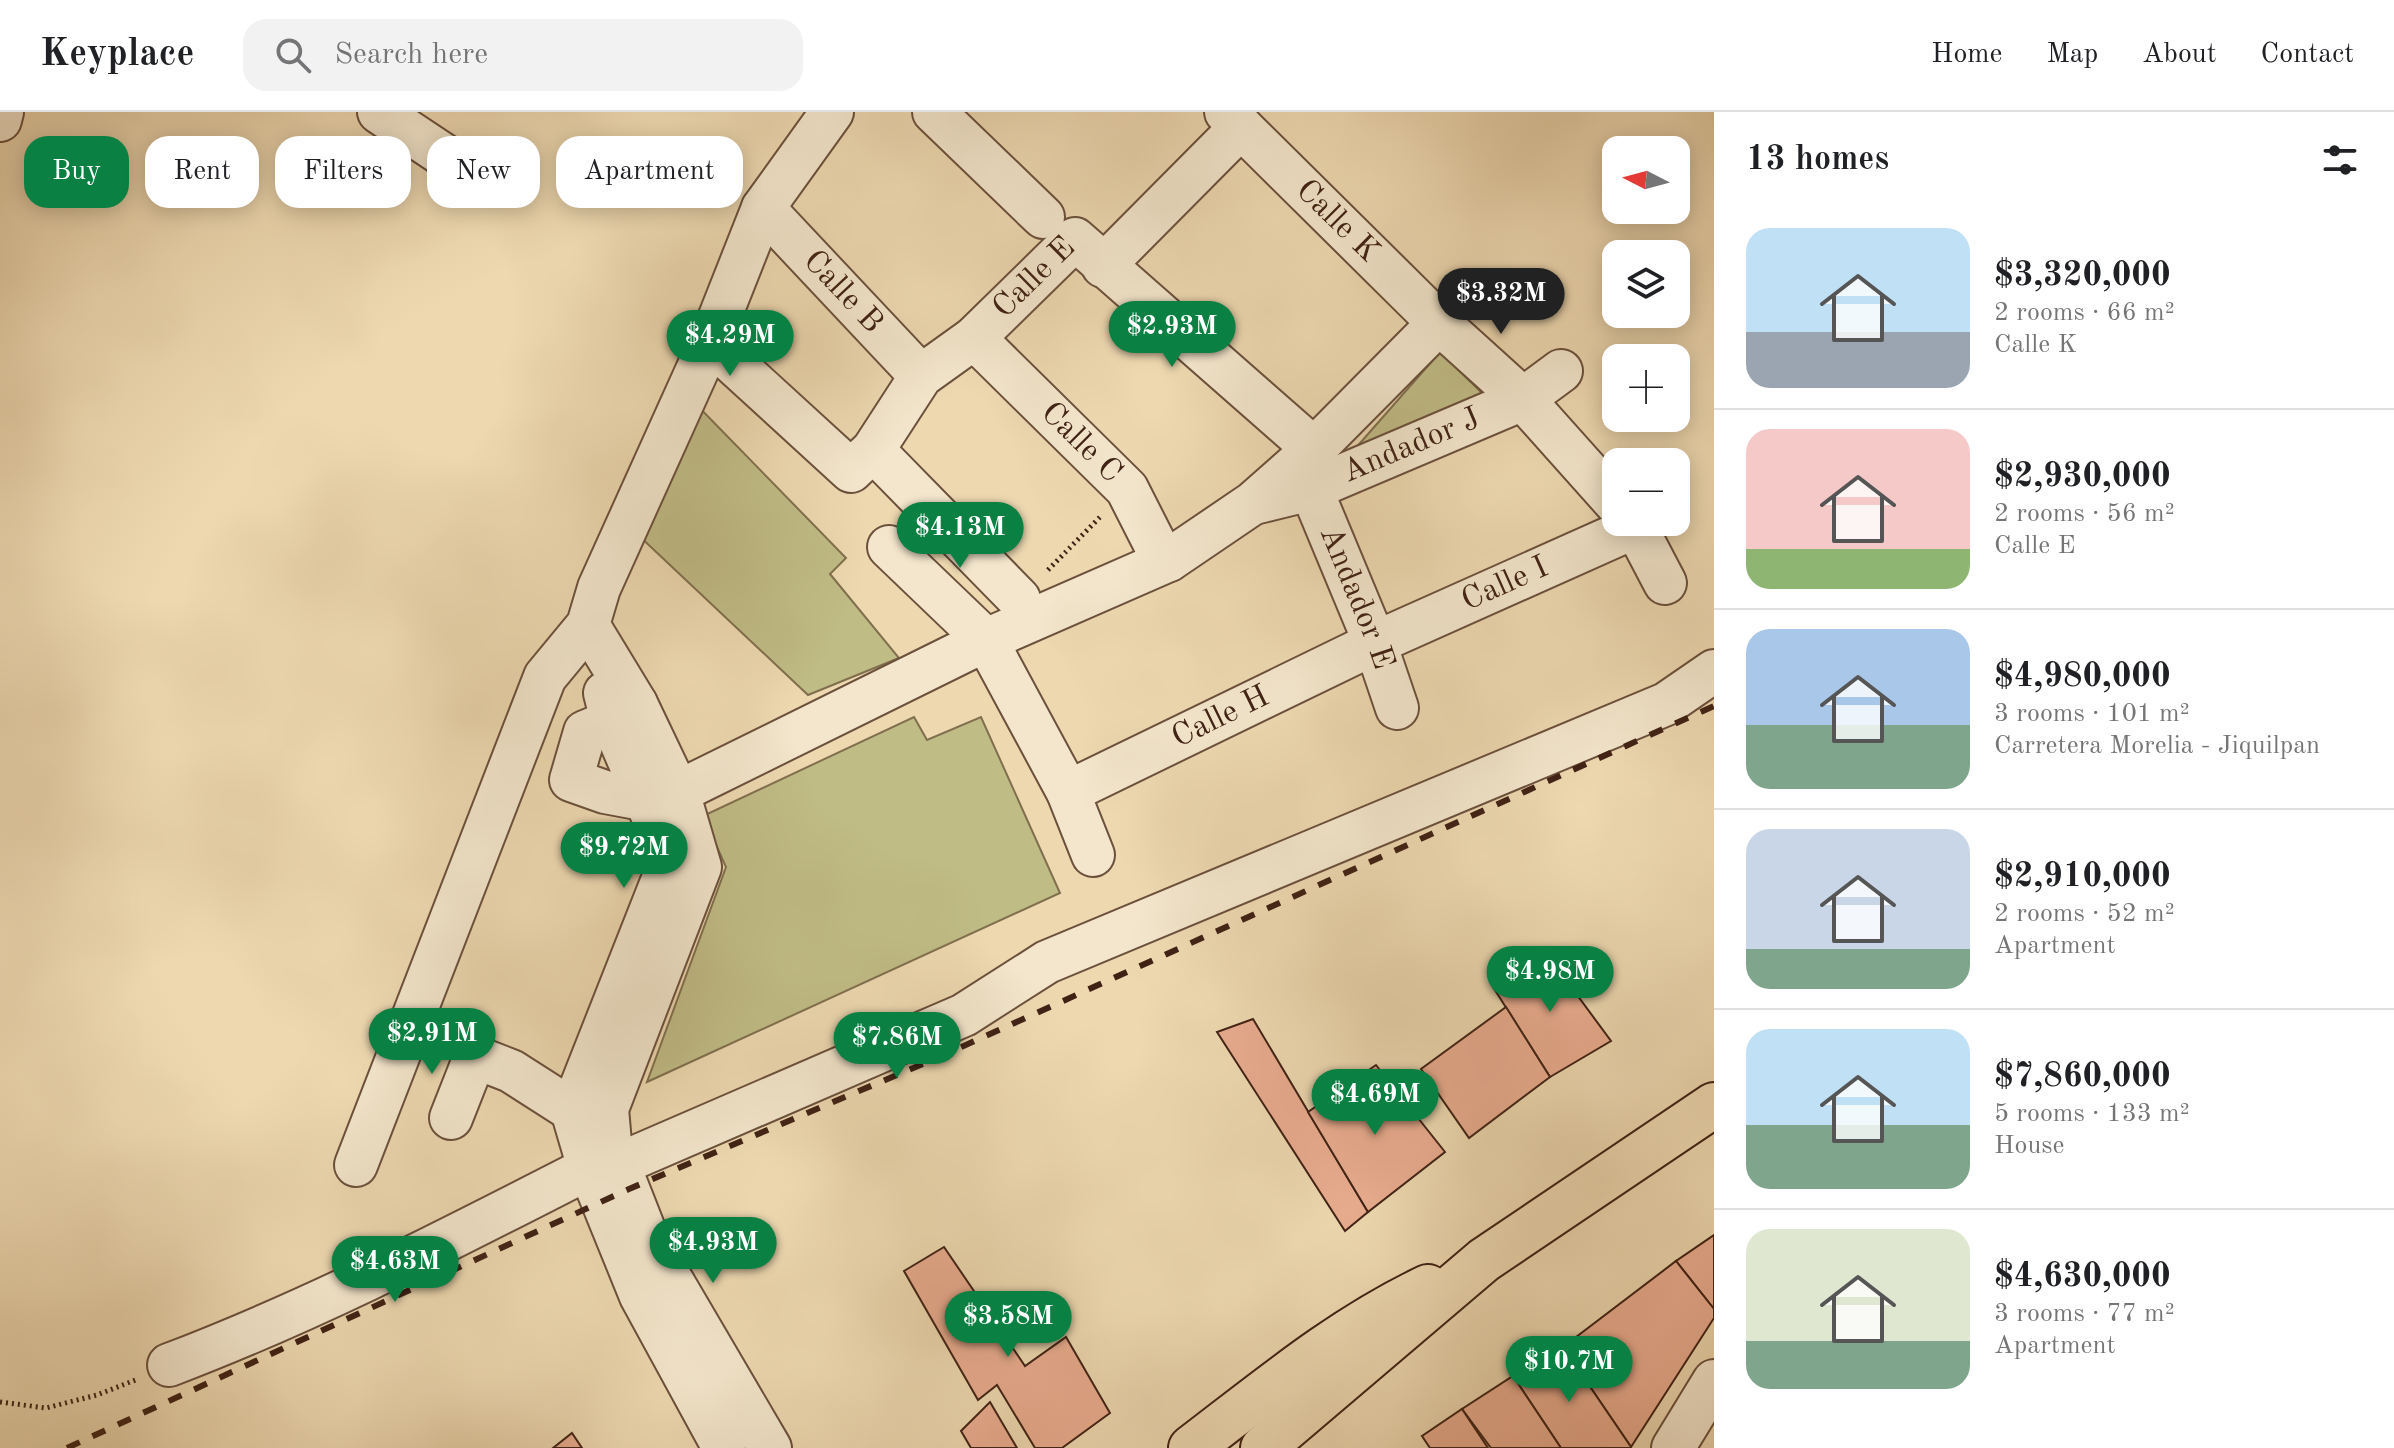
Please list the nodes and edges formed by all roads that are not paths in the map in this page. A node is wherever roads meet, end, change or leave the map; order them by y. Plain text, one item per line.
1 (2, 112) edge
2 (379, 112) edge
3 (832, 112) edge
4 (934, 112) edge
5 (1234, 119) edge
6 (0, 120) edge
7 (427, 144) edge
8 (763, 208) junction
9 (1074, 240) junction
10 (1439, 323) junction
11 (974, 338) junction
12 (710, 342) junction
13 (1561, 371) dead end
14 (921, 376) junction
15 (1523, 399) junction
16 (862, 461) junction
17 (1312, 469) junction
18 (1602, 487) edge
19 (1602, 530) edge
20 (1639, 536) edge
21 (889, 547) dead end
22 (1169, 560) junction
23 (1665, 583) dead end
24 (1019, 599) road end
25 (588, 625) junction
26 (986, 640) junction
27 (1375, 643) junction
28 (1714, 671) edge
29 (1397, 708) dead end
30 (624, 713) junction
31 (1068, 792) junction
32 (663, 796) junction
33 (1093, 855) dead end
34 (1714, 1105) edge
35 (590, 1109) junction
36 (451, 1118) dead end
37 (356, 1165) dead end
38 (603, 1167) junction
39 (1484, 1260) junction
40 (169, 1365) road end
41 (1714, 1381) edge
42 (724, 1448) edge
43 (770, 1448) edge
44 (1191, 1448) edge
45 (1263, 1448) edge
46 (1673, 1448) edge

1 - 6 street
2 - 7 street
3 - 8 street
4 - 9 street
5 - 9 street
5 - 10 street, Calle K
8 - 12 street
8 - 14 street, Calle B
9 - 11 street, Calle E
9 - 17 street, Calle E
10 - 15 street, Calle K
10 - 17 street
11 - 14 street, Calle E
11 - 22 street, Calle C
12 - 16 street
12 - 25 street
13 - 15 street, Andador J
14 - 16 street
15 - 17 street, Andador J
15 - 18 street, Calle K
16 - 24 street
17 - 22 street
17 - 27 street, Andador E
19 - 27 street, Calle I
20 - 23 street, Calle K
21 - 26 street
22 - 26 street
25 - 30 street
25 - 37 street
26 - 31 street
26 - 32 street
27 - 29 street, Andador E
27 - 31 street, Calle H
28 - 38 street
30 - 32 street
30 - 32 street
31 - 33 street
32 - 35 street
34 - 39 main road
35 - 36 street
35 - 38 street
38 - 40 street
38 - 42 street
38 - 43 street
39 - 44 main road
39 - 45 main road
41 - 46 street

